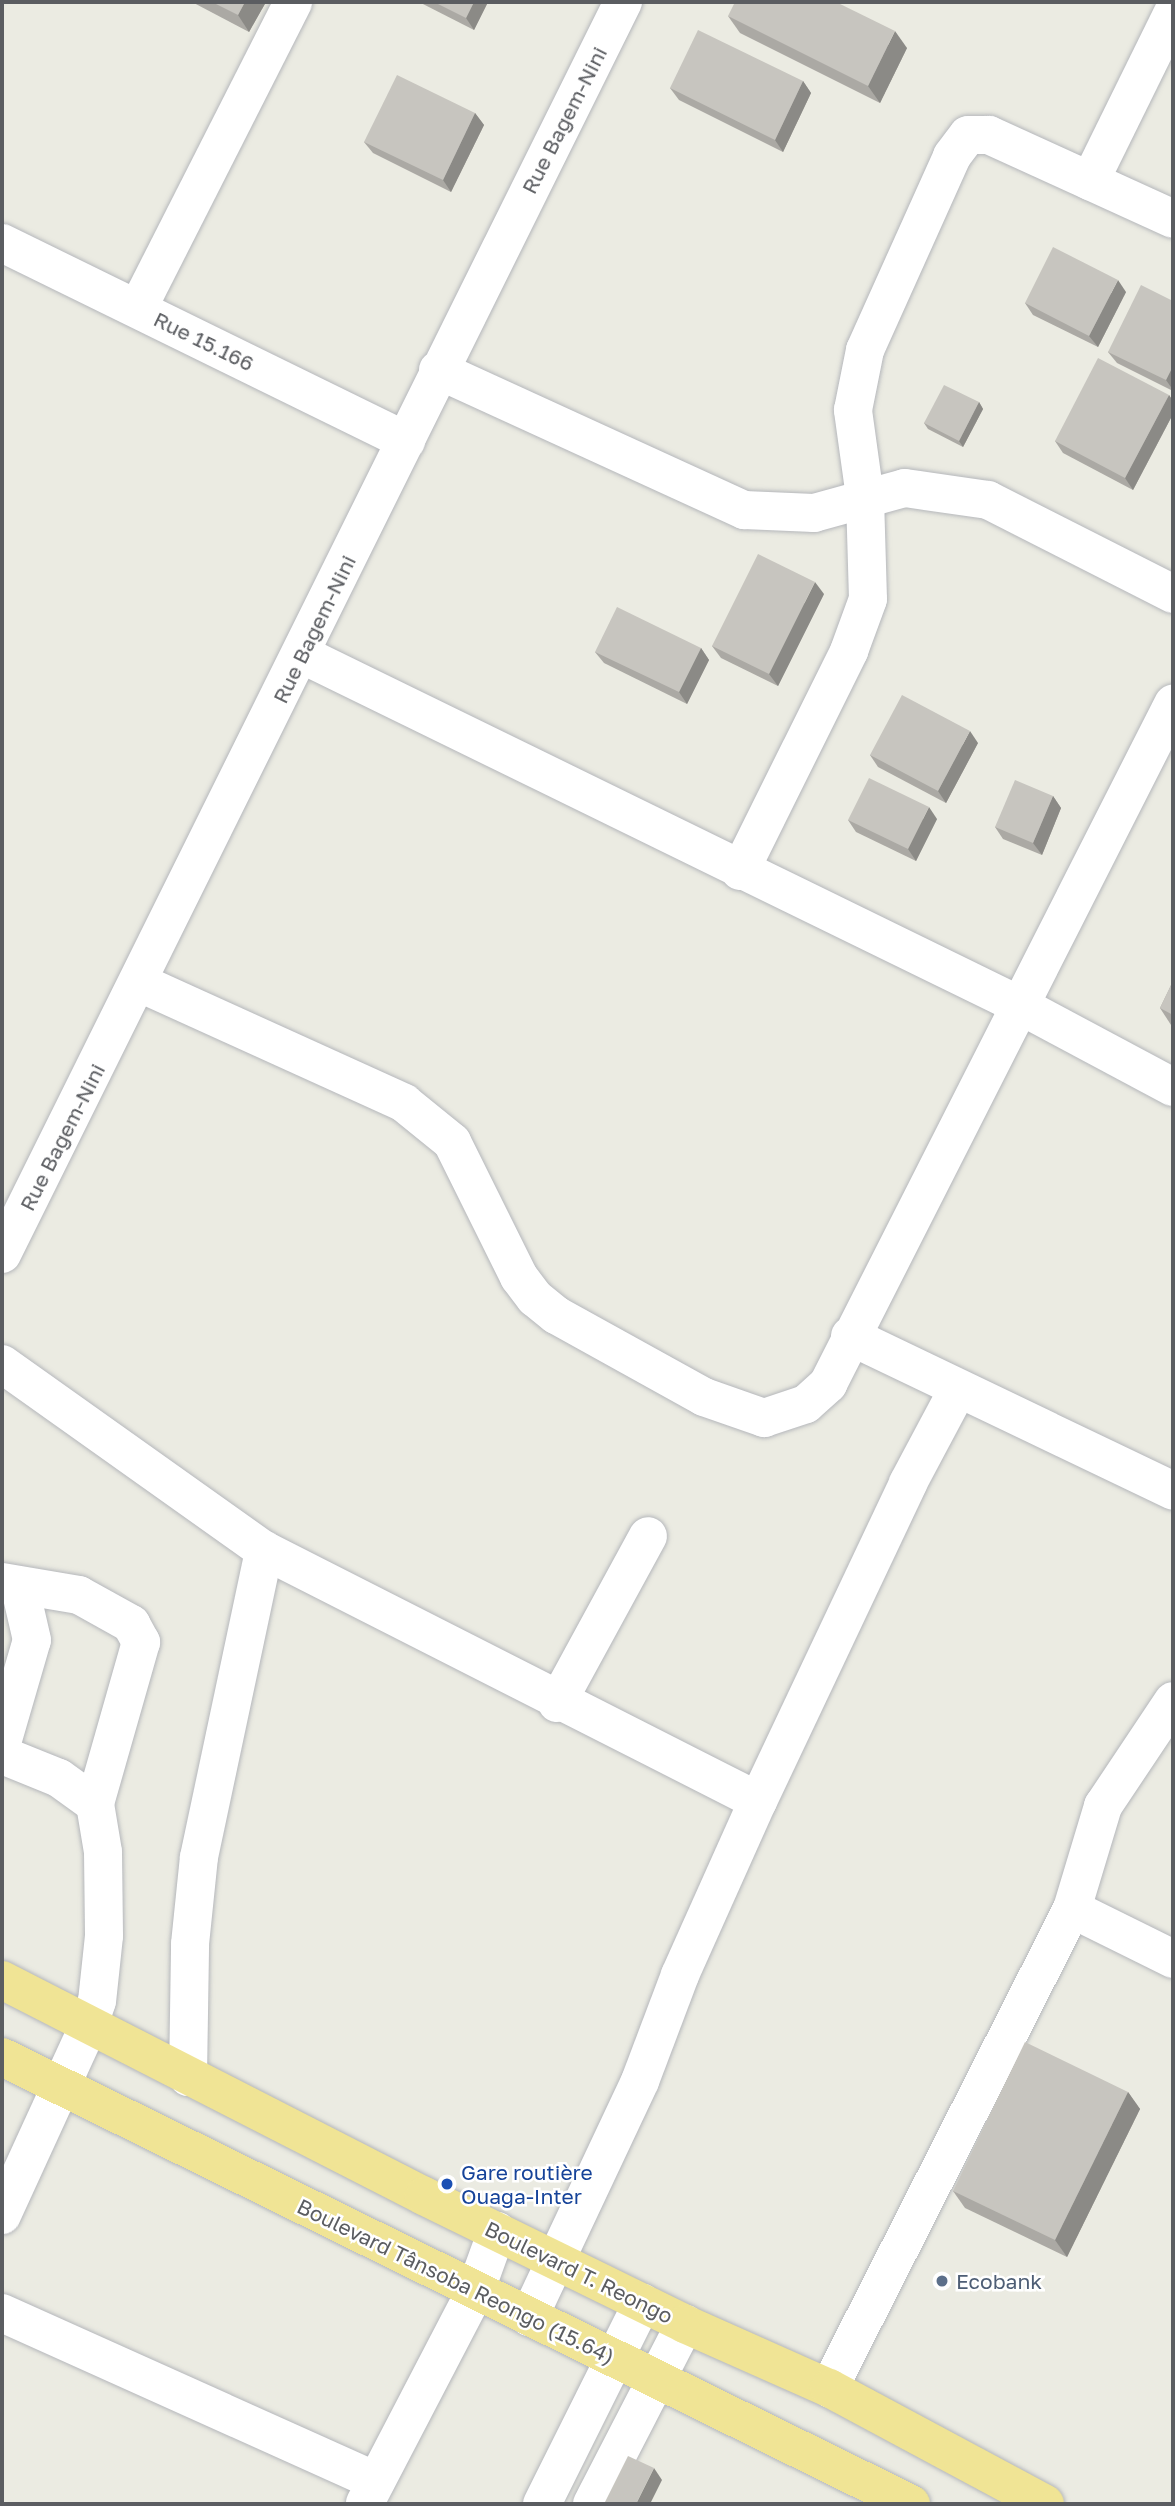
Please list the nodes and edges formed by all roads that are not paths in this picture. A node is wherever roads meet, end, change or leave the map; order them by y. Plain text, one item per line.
1 (293, 2) edge
2 (623, 2) edge
3 (1173, 12) edge
4 (1090, 181) junction
5 (1173, 219) edge
6 (2, 243) edge
7 (138, 308) junction
8 (438, 370) junction
9 (405, 441) junction
10 (865, 497) junction
11 (1173, 594) edge
12 (301, 654) junction
13 (1173, 704) edge
14 (740, 871) junction
15 (140, 983) junction
16 (1021, 1006) junction
17 (1173, 1087) edge
18 (2, 1254) edge
19 (850, 1336) junction
20 (2, 1364) edge
21 (958, 1389) junction
22 (1173, 1490) edge
23 (648, 1536) dead end
24 (264, 1550) junction
25 (11, 1585) edge
26 (1173, 1701) edge
27 (557, 1703) junction
28 (2, 1744) edge
29 (2, 1755) edge
30 (758, 1801) junction
31 (95, 1804) junction
32 (1072, 1909) junction
33 (1173, 1959) edge
34 (2, 1980) edge
35 (88, 2027) junction
36 (2, 2057) edge
37 (188, 2077) junction
38 (58, 2084) junction
39 (2, 2216) edge
40 (497, 2231) junction
41 (558, 2262) junction
42 (475, 2291) junction
43 (642, 2302) junction
44 (2, 2313) edge
45 (529, 2318) junction
46 (685, 2323) junction
47 (616, 2358) junction
48 (657, 2378) junction
49 (829, 2388) junction
50 (370, 2493) edge
51 (542, 2504) edge
52 (592, 2504) edge
53 (911, 2504) edge
54 (1045, 2504) edge

1 - 7 street
2 - 8 street, Rue Bagem-Nini
3 - 4 street
4 - 5 street
4 - 10 street
6 - 7 street, Rue 15.166
7 - 9 street, Rue 15.166
8 - 9 street, Rue Bagem-Nini
8 - 10 street
9 - 12 street, Rue Bagem-Nini
10 - 11 street
10 - 14 street
12 - 14 street
12 - 15 street, Rue Bagem-Nini
13 - 16 street
14 - 16 street
15 - 18 street, Rue Bagem-Nini
15 - 19 street
16 - 17 street
16 - 19 street
19 - 21 street
20 - 24 street
21 - 22 street
21 - 30 street
23 - 27 street
24 - 27 street
24 - 37 street
25 - 28 street
25 - 31 street
26 - 32 street
27 - 30 street
29 - 31 street
30 - 41 street
31 - 35 street
32 - 33 street
32 - 49 street
34 - 35 highway, Boulevard T. Reongo
35 - 37 highway, Boulevard T. Reongo
35 - 38 street
36 - 38 highway, Boulevard Tânsoba Reongo (15.64)
37 - 40 highway, Boulevard T. Reongo
38 - 39 street
38 - 42 highway, Boulevard Tânsoba Reongo (15.64)
40 - 41 highway, Boulevard T. Reongo
40 - 42 street
41 - 43 highway, Boulevard T. Reongo
41 - 45 street
42 - 45 highway, Boulevard Tânsoba Reongo (15.64)
42 - 50 street
43 - 46 highway, Boulevard T. Reongo
43 - 47 street
44 - 50 street
45 - 47 highway, Boulevard Tânsoba Reongo (15.64)
46 - 48 street
46 - 49 highway, Boulevard T. Reongo
47 - 48 highway, Boulevard Tânsoba Reongo (15.64)
47 - 51 street
48 - 52 street
48 - 53 highway, Boulevard Tânsoba Reongo (15.64)
49 - 54 highway, Boulevard T. Reongo

